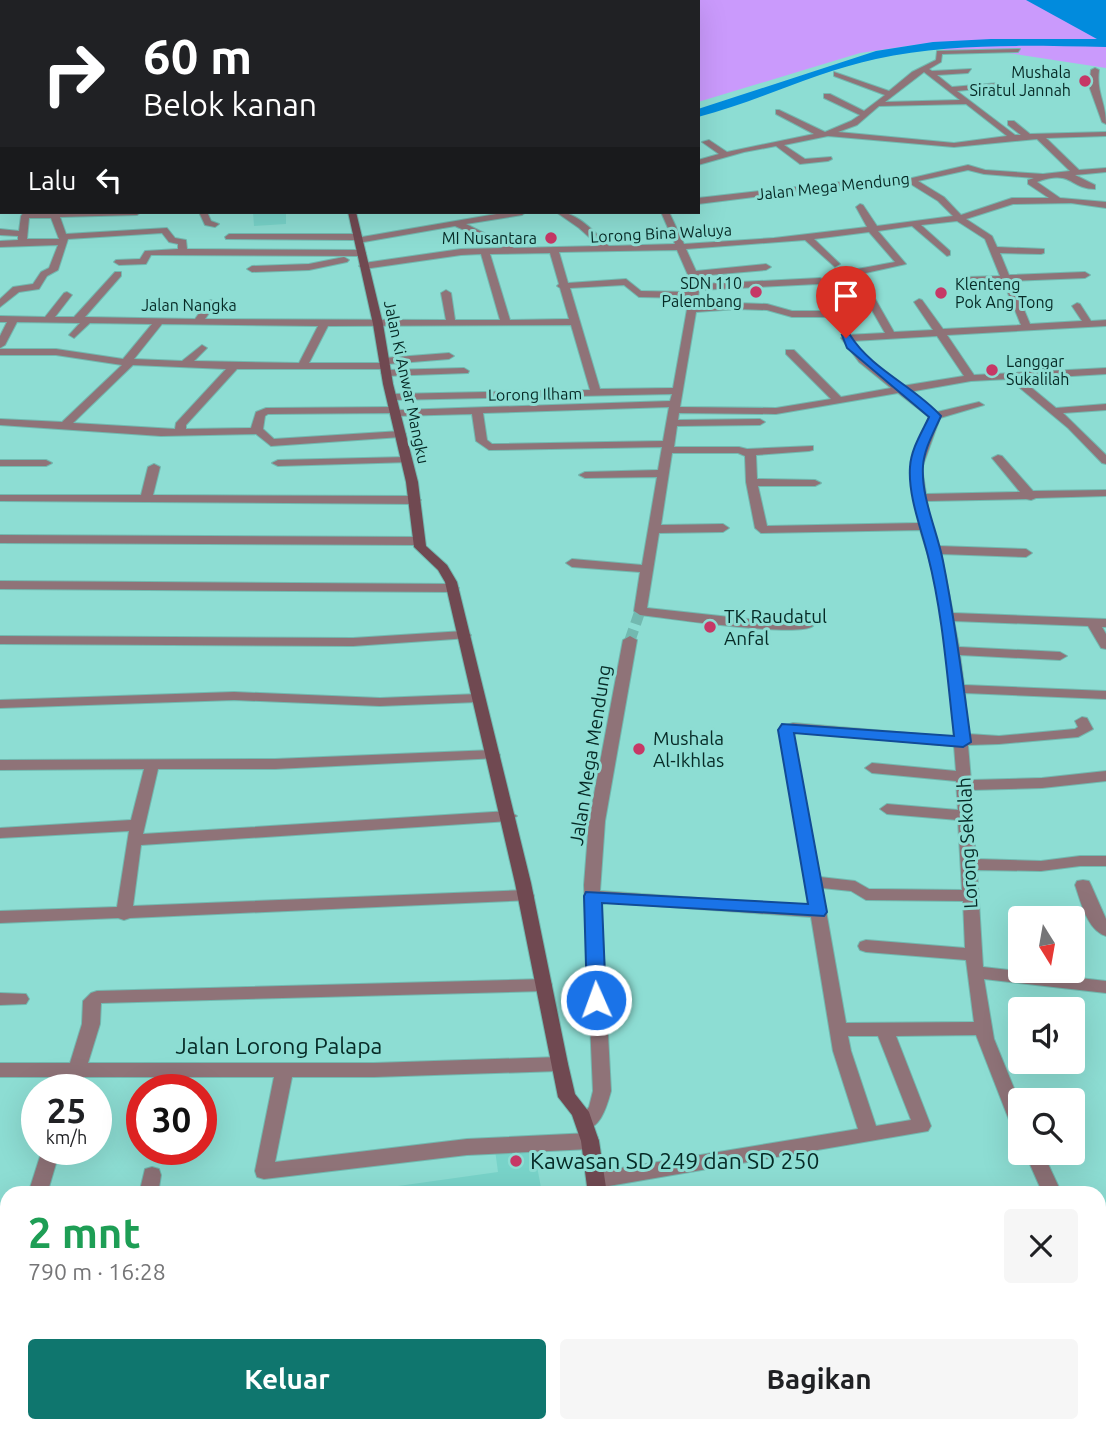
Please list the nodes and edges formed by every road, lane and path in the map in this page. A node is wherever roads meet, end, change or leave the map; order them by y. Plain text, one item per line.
1 (1018, 50) dead end
2 (1095, 70) dead end
3 (928, 71) junction
4 (968, 71) dead end
5 (837, 74) dead end
6 (982, 77) dead end
7 (940, 80) junction
8 (996, 85) dead end
9 (950, 89) junction
10 (889, 94) junction
11 (1095, 94) junction
12 (1106, 95) edge
13 (827, 96) dead end
14 (967, 102) junction
15 (951, 103) junction
16 (879, 104) junction
17 (779, 112) dead end
18 (864, 114) junction
19 (961, 115) dead end
20 (1106, 122) edge
21 (1011, 123) dead end
22 (824, 134) junction
23 (1106, 134) edge
24 (1086, 135) junction
25 (1040, 136) junction
26 (1029, 137) junction
27 (1014, 138) junction
28 (706, 142) dead end
29 (778, 144) junction
30 (945, 144) junction
31 (1103, 145) dead end
32 (700, 152) edge
33 (726, 155) junction
34 (957, 156) dead end
35 (828, 159) dead end
36 (713, 160) junction
37 (700, 163) edge
38 (1106, 170) edge
39 (1076, 172) junction
40 (1064, 174) junction
41 (1043, 176) junction
42 (910, 180) junction
43 (828, 186) junction
44 (1092, 187) dead end
45 (840, 195) dead end
46 (1058, 200) junction
47 (700, 201) edge
48 (1106, 205) edge
49 (860, 207) dead end
50 (27, 214) edge
51 (69, 214) edge
52 (205, 214) edge
53 (352, 214) edge
54 (511, 214) edge
55 (567, 214) edge
56 (666, 214) edge
57 (55, 216) junction
58 (959, 218) junction
59 (913, 223) junction
60 (215, 224) dead end
61 (458, 224) junction
62 (873, 228) junction
63 (0, 232) edge
64 (735, 233) dead end
65 (806, 236) junction
66 (229, 237) dead end
67 (22, 238) junction
68 (63, 239) junction
69 (358, 239) junction
70 (744, 243) junction
71 (0, 244) edge
72 (682, 246) junction
73 (607, 249) junction
74 (994, 250) junction
75 (517, 251) junction
76 (554, 251) junction
77 (1041, 251) dead end
78 (182, 252) junction
79 (485, 252) junction
80 (947, 253) dead end
81 (363, 259) junction
82 (119, 262) dead end
83 (835, 264) dead end
84 (766, 267) dead end
85 (252, 269) dead end
86 (118, 274) dead end
87 (692, 274) junction
88 (1085, 275) dead end
89 (1006, 278) junction
90 (965, 280) dead end
91 (562, 286) junction
92 (866, 288) junction
93 (694, 291) junction
94 (446, 293) dead end
95 (67, 295) dead end
96 (919, 302) dead end
97 (211, 303) dead end
98 (0, 304) edge
99 (1077, 306) dead end
100 (690, 310) junction
101 (831, 314) dead end
102 (0, 319) edge
103 (13, 319) junction
104 (47, 320) junction
105 (83, 320) junction
106 (159, 321) junction
107 (198, 321) junction
108 (325, 322) junction
109 (506, 322) junction
110 (573, 322) junction
111 (1106, 323) edge
112 (378, 324) junction
113 (451, 324) junction
114 (1088, 324) junction
115 (1027, 328) junction
116 (939, 333) junction
117 (74, 335) dead end
118 (891, 335) junction
119 (202, 348) dead end
120 (1, 352) edge
121 (790, 352) dead end
122 (449, 356) dead end
123 (128, 363) junction
124 (184, 365) junction
125 (234, 366) junction
126 (302, 367) junction
127 (385, 367) junction
128 (464, 371) dead end
129 (1106, 371) edge
130 (1010, 375) junction
131 (971, 378) junction
132 (901, 390) junction
133 (678, 391) junction
134 (596, 392) junction
135 (499, 396) junction
136 (392, 397) junction
137 (839, 401) junction
138 (979, 405) dead end
139 (1106, 407) edge
140 (395, 411) junction
141 (477, 411) junction
142 (500, 411) junction
143 (1054, 411) junction
144 (609, 413) dead end
145 (674, 413) junction
146 (935, 416) junction
147 (0, 422) edge
148 (760, 422) dead end
149 (63, 426) junction
150 (254, 431) junction
151 (181, 432) junction
152 (401, 434) junction
153 (668, 447) junction
154 (809, 448) dead end
155 (748, 452) junction
156 (998, 458) dead end
157 (407, 460) junction
158 (1106, 461) edge
159 (0, 463) edge
160 (46, 463) dead end
161 (278, 463) dead end
162 (154, 467) dead end
163 (664, 472) junction
164 (585, 475) dead end
165 (752, 482) junction
166 (815, 484) dead end
167 (1106, 493) edge
168 (1031, 497) junction
169 (0, 498) edge
170 (920, 498) junction
171 (146, 499) junction
172 (415, 500) junction
173 (925, 526) junction
174 (723, 528) dead end
175 (0, 539) edge
176 (652, 540) junction
177 (419, 541) junction
178 (934, 552) junction
179 (1026, 553) dead end
180 (572, 563) dead end
181 (647, 569) junction
182 (0, 585) edge
183 (453, 588) junction
184 (947, 617) junction
185 (1100, 623) edge
186 (806, 626) dead end
187 (464, 635) junction
188 (0, 640) edge
189 (630, 640) tunnel mouth
190 (1106, 645) edge
191 (952, 650) junction
192 (1060, 656) dead end
193 (958, 689) junction
194 (1106, 695) edge
195 (478, 698) junction
196 (0, 704) edge
197 (1082, 721) dead end
198 (963, 740) junction
199 (493, 755) junction
200 (152, 764) junction
201 (0, 765) edge
202 (872, 768) dead end
203 (1106, 776) edge
204 (964, 781) junction
205 (887, 809) dead end
206 (966, 816) junction
207 (509, 817) junction
208 (136, 832) junction
209 (0, 833) edge
210 (1106, 861) edge
211 (968, 864) junction
212 (812, 882) junction
213 (1083, 885) dead end
214 (526, 896) junction
215 (593, 896) junction
216 (969, 896) junction
217 (818, 912) junction
218 (124, 914) junction
219 (0, 917) edge
220 (1106, 930) edge
221 (866, 946) dead end
222 (974, 963) junction
223 (544, 985) junction
224 (1106, 987) edge
225 (0, 999) edge
226 (20, 999) dead end
227 (984, 1028) junction
228 (838, 1030) junction
229 (885, 1031) junction
230 (559, 1064) junction
231 (0, 1070) edge
232 (284, 1070) junction
233 (77, 1072) junction
234 (1008, 1099) edge
235 (869, 1133) junction
236 (589, 1136) junction
237 (46, 1165) edge
238 (1040, 1165) edge
239 (40, 1186) edge
240 (597, 1186) edge
241 (602, 1186) edge
242 (1049, 1186) edge
243 (442, 1433) edge
244 (624, 1433) edge

1 - 3 street
2 - 11 street
3 - 4 street
3 - 7 street
3 - 10 street
5 - 10 street
6 - 7 street
7 - 9 street
8 - 9 street
9 - 14 street
10 - 16 street
11 - 12 street
11 - 20 street
13 - 18 street
14 - 15 street
14 - 27 street
15 - 16 street
15 - 19 street
16 - 18 street
17 - 22 street
18 - 22 street
21 - 26 street
22 - 29 street
22 - 30 street
23 - 24 street
24 - 25 street
24 - 31 street
25 - 26 street
25 - 39 street
26 - 27 street
27 - 30 street
28 - 33 street
29 - 33 street
29 - 35 street
30 - 34 street
32 - 36 street
33 - 36 street
36 - 37 street
38 - 39 street
39 - 40 street
40 - 41 street
40 - 44 street
41 - 42 street, Jalan Mega Mendung
41 - 46 street
42 - 43 street, Jalan Mega Mendung
42 - 58 street
43 - 45 street
43 - 47 street, Jalan Mega Mendung
46 - 48 street, Lorong Bina Waluya
46 - 58 street, Lorong Bina Waluya
49 - 62 street
50 - 57 street
50 - 67 street
51 - 57 street
52 - 60 street
53 - 69 street, Jalan Ki Anwar Mangku
54 - 61 street
55 - 73 street
56 - 72 street
57 - 68 street
58 - 59 street, Lorong Bina Waluya
58 - 74 street
59 - 62 street, Lorong Bina Waluya
59 - 80 street
61 - 69 street
61 - 75 street
62 - 65 street, Lorong Bina Waluya
62 - 92 street
63 - 67 street
64 - 70 street
65 - 70 street, Lorong Bina Waluya
65 - 83 street
66 - 69 street
67 - 68 street
67 - 71 street
68 - 78 street
68 - 98 street
69 - 81 street, Jalan Ki Anwar Mangku
70 - 72 street, Lorong Bina Waluya
72 - 73 street, Lorong Bina Waluya
72 - 87 street
73 - 76 street, Lorong Bina Waluya
74 - 77 street
74 - 89 street
75 - 76 street, Lorong Bina Waluya
75 - 79 street, Lorong Bina Waluya
76 - 91 street
78 - 81 street
78 - 82 street
79 - 81 street, Lorong Bina Waluya
79 - 109 street
81 - 85 street
81 - 112 street, Jalan Ki Anwar Mangku
84 - 87 street
86 - 105 street
87 - 93 street
88 - 89 street
89 - 90 street
89 - 115 street
91 - 93 street
91 - 110 street
92 - 93 street
92 - 118 street
93 - 100 street
94 - 113 street
95 - 104 street
96 - 116 street
97 - 107 street
99 - 114 street
100 - 101 street
100 - 133 street
102 - 103 street, Jalan Nangka
103 - 104 street, Jalan Nangka
103 - 120 street
104 - 105 street, Jalan Nangka
105 - 106 street, Jalan Nangka
105 - 117 street
106 - 107 street, Jalan Nangka
106 - 123 street
107 - 108 street, Jalan Nangka
108 - 112 street, Jalan Nangka
108 - 126 street
109 - 110 street, Jalan Nangka
109 - 113 street, Jalan Nangka
110 - 134 street
111 - 114 street
112 - 113 street, Jalan Nangka
112 - 127 street, Jalan Ki Anwar Mangku
114 - 115 street
115 - 116 street
116 - 118 street
116 - 131 street
118 - 132 street
119 - 124 street
120 - 123 street
121 - 137 street
122 - 127 street
123 - 124 street
123 - 149 street
124 - 125 street
125 - 126 street
125 - 151 street
126 - 127 street
127 - 128 street
127 - 136 street, Jalan Ki Anwar Mangku
129 - 130 street
130 - 131 street
130 - 143 street
131 - 132 street
132 - 137 street
132 - 146 street
133 - 134 street
133 - 145 street
134 - 135 street
135 - 136 street
135 - 142 street
136 - 140 street, Jalan Ki Anwar Mangku
137 - 145 street
138 - 146 street
139 - 143 street
140 - 141 street, Lorong Ilham
140 - 150 street, Lorong Ilham
140 - 152 street, Jalan Ki Anwar Mangku
141 - 142 street, Lorong Ilham
141 - 153 street
142 - 145 street, Lorong Ilham
143 - 158 street
144 - 145 street
145 - 148 street
145 - 153 street
146 - 170 street
147 - 149 street
149 - 151 street
150 - 151 street
150 - 152 street
152 - 157 street, Jalan Ki Anwar Mangku
153 - 155 street
153 - 163 street
154 - 155 street
155 - 165 street
156 - 168 street
157 - 161 street
157 - 172 street, Jalan Ki Anwar Mangku
159 - 160 street
162 - 171 street
163 - 164 street
163 - 176 street
165 - 166 street
165 - 173 street
167 - 168 street
168 - 170 street
169 - 171 street
170 - 173 street, Lorong Sekolah
171 - 172 street
172 - 177 street, Jalan Ki Anwar Mangku
173 - 178 street, Lorong Sekolah
174 - 176 street
175 - 177 street
176 - 181 street
177 - 183 street, Jalan Ki Anwar Mangku
178 - 179 street
178 - 184 street, Lorong Sekolah
180 - 181 street
181 - 186 street
182 - 183 street
183 - 187 street, Jalan Ki Anwar Mangku
184 - 185 street
184 - 191 street, Lorong Sekolah
185 - 190 street
187 - 188 street
187 - 195 street, Jalan Ki Anwar Mangku
189 - 215 street, Jalan Mega Mendung
191 - 192 street
191 - 193 street, Lorong Sekolah
193 - 194 street
193 - 198 street, Lorong Sekolah
195 - 196 street
195 - 199 street, Jalan Ki Anwar Mangku
197 - 198 street
198 - 204 street, Lorong Sekolah
198 - 212 street
199 - 200 street
199 - 207 street, Jalan Ki Anwar Mangku
200 - 201 street
200 - 208 street
202 - 204 street
203 - 204 street
204 - 206 street, Lorong Sekolah
205 - 206 street
206 - 211 street, Lorong Sekolah
207 - 208 street
207 - 214 street, Jalan Ki Anwar Mangku
208 - 209 street
208 - 218 street
210 - 211 street
211 - 216 street, Lorong Sekolah
212 - 216 street
212 - 217 street
213 - 220 street
214 - 218 street
214 - 223 street, Jalan Ki Anwar Mangku
215 - 217 street
215 - 236 street, Jalan Mega Mendung
216 - 222 street, Lorong Sekolah
217 - 228 street
218 - 219 street
221 - 222 street
222 - 224 street
222 - 227 street, Lorong Sekolah
223 - 230 street, Jalan Ki Anwar Mangku
223 - 233 street
225 - 226 street
227 - 229 street
227 - 234 street, Lorong Sekolah
228 - 229 street
228 - 235 street
229 - 235 street
230 - 232 street, Jalan Lorong Palapa
230 - 236 street, Jalan Ki Anwar Mangku
231 - 233 street, Jalan Lorong Palapa
232 - 233 street, Jalan Lorong Palapa
232 - 236 street
235 - 241 street
236 - 240 street
237 - 239 street
238 - 242 street
243 - 244 street

